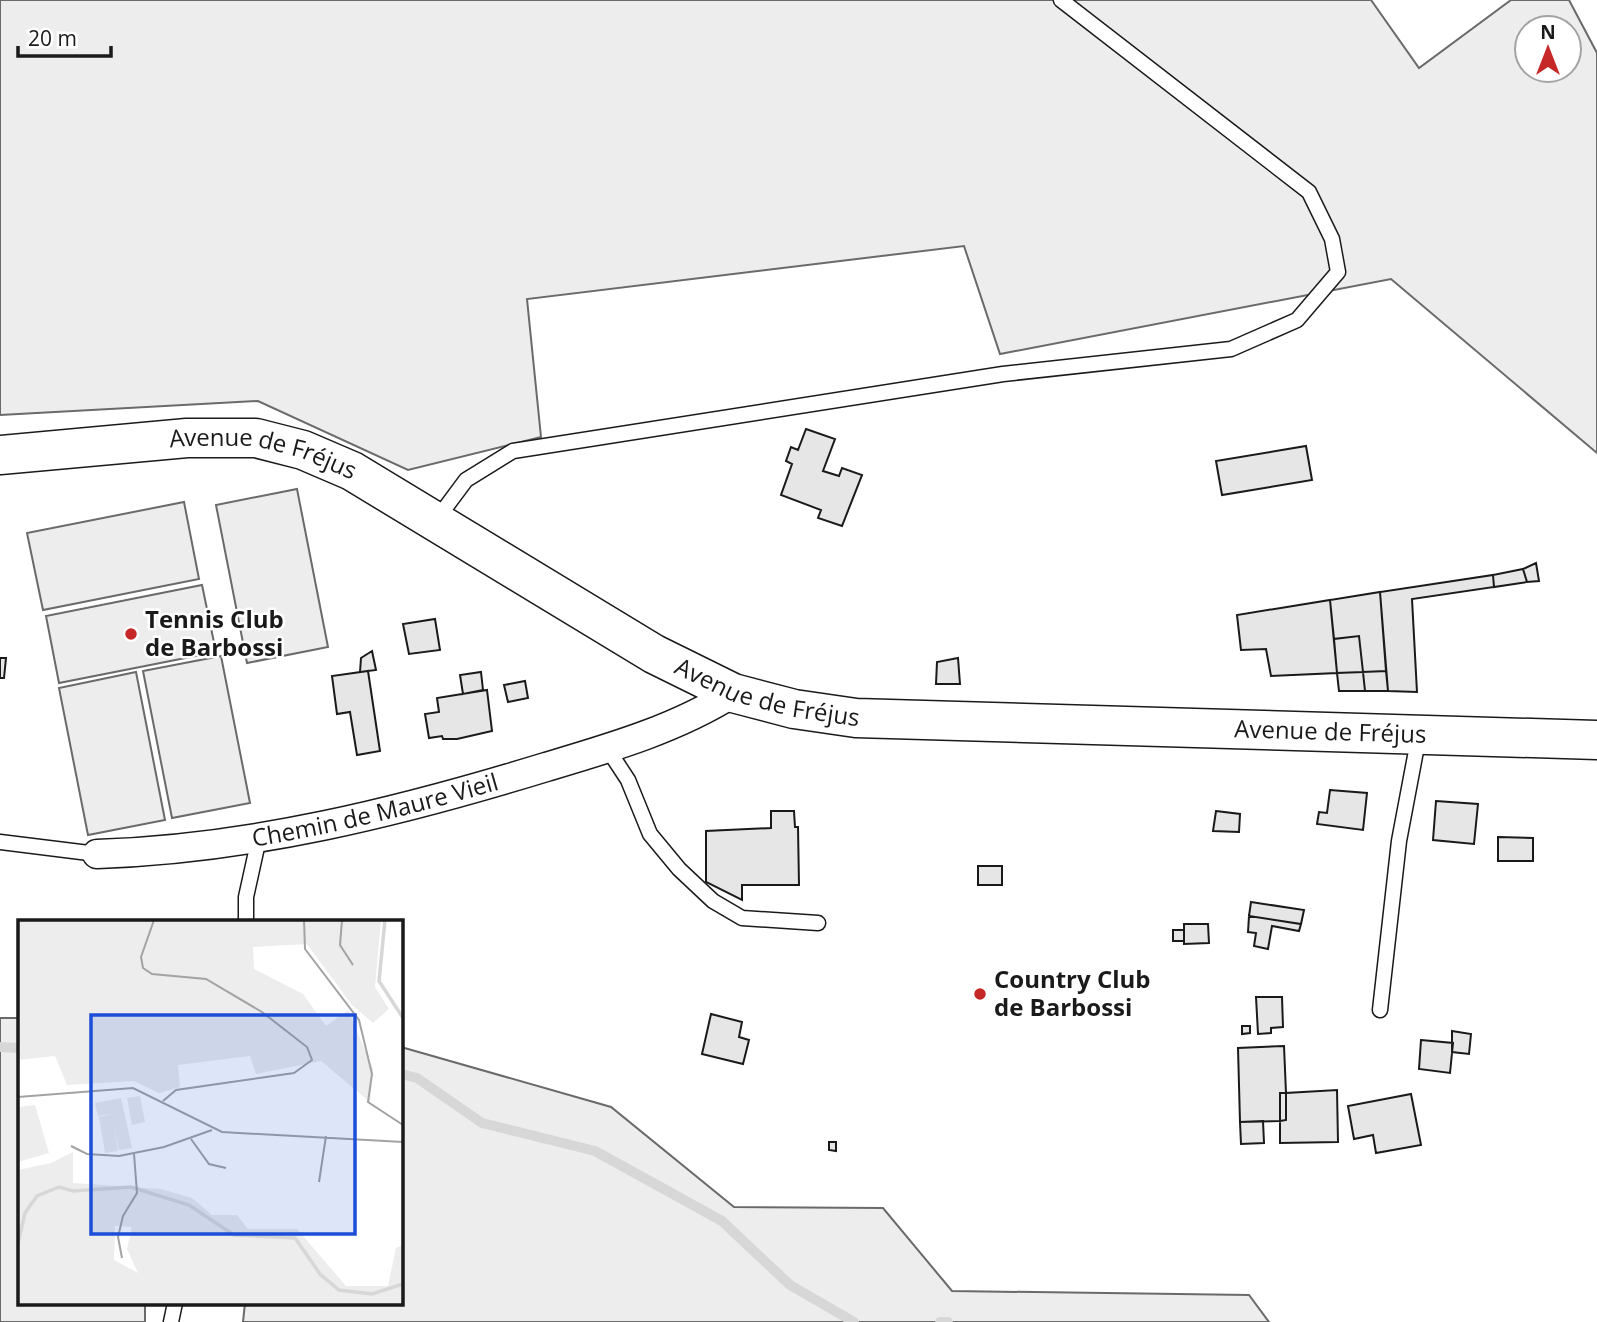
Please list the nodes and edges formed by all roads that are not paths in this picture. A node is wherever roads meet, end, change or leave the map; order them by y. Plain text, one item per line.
1 (1062, 0) edge
2 (0, 455) edge
3 (436, 520) junction
4 (733, 693) junction
5 (1419, 733) junction
6 (1597, 740) edge
7 (607, 748) junction
8 (259, 838) junction
9 (0, 842) edge
10 (97, 854) joint
11 (246, 920) edge
12 (818, 923) dead end
13 (1380, 1010) dead end
14 (175, 1304) edge
15 (170, 1322) edge

1 - 3 lane
2 - 3 main road, Avenue de Fréjus
3 - 4 main road, Avenue de Fréjus
4 - 5 main road, Avenue de Fréjus
4 - 7 street, Chemin de Maure Vieil
5 - 6 main road, Avenue de Fréjus
5 - 13 lane
7 - 8 street, Chemin de Maure Vieil
7 - 12 lane
8 - 10 street, Chemin de Maure Vieil
8 - 11 lane
9 - 10 lane, Chemin de Maure Vieil
14 - 15 lane

